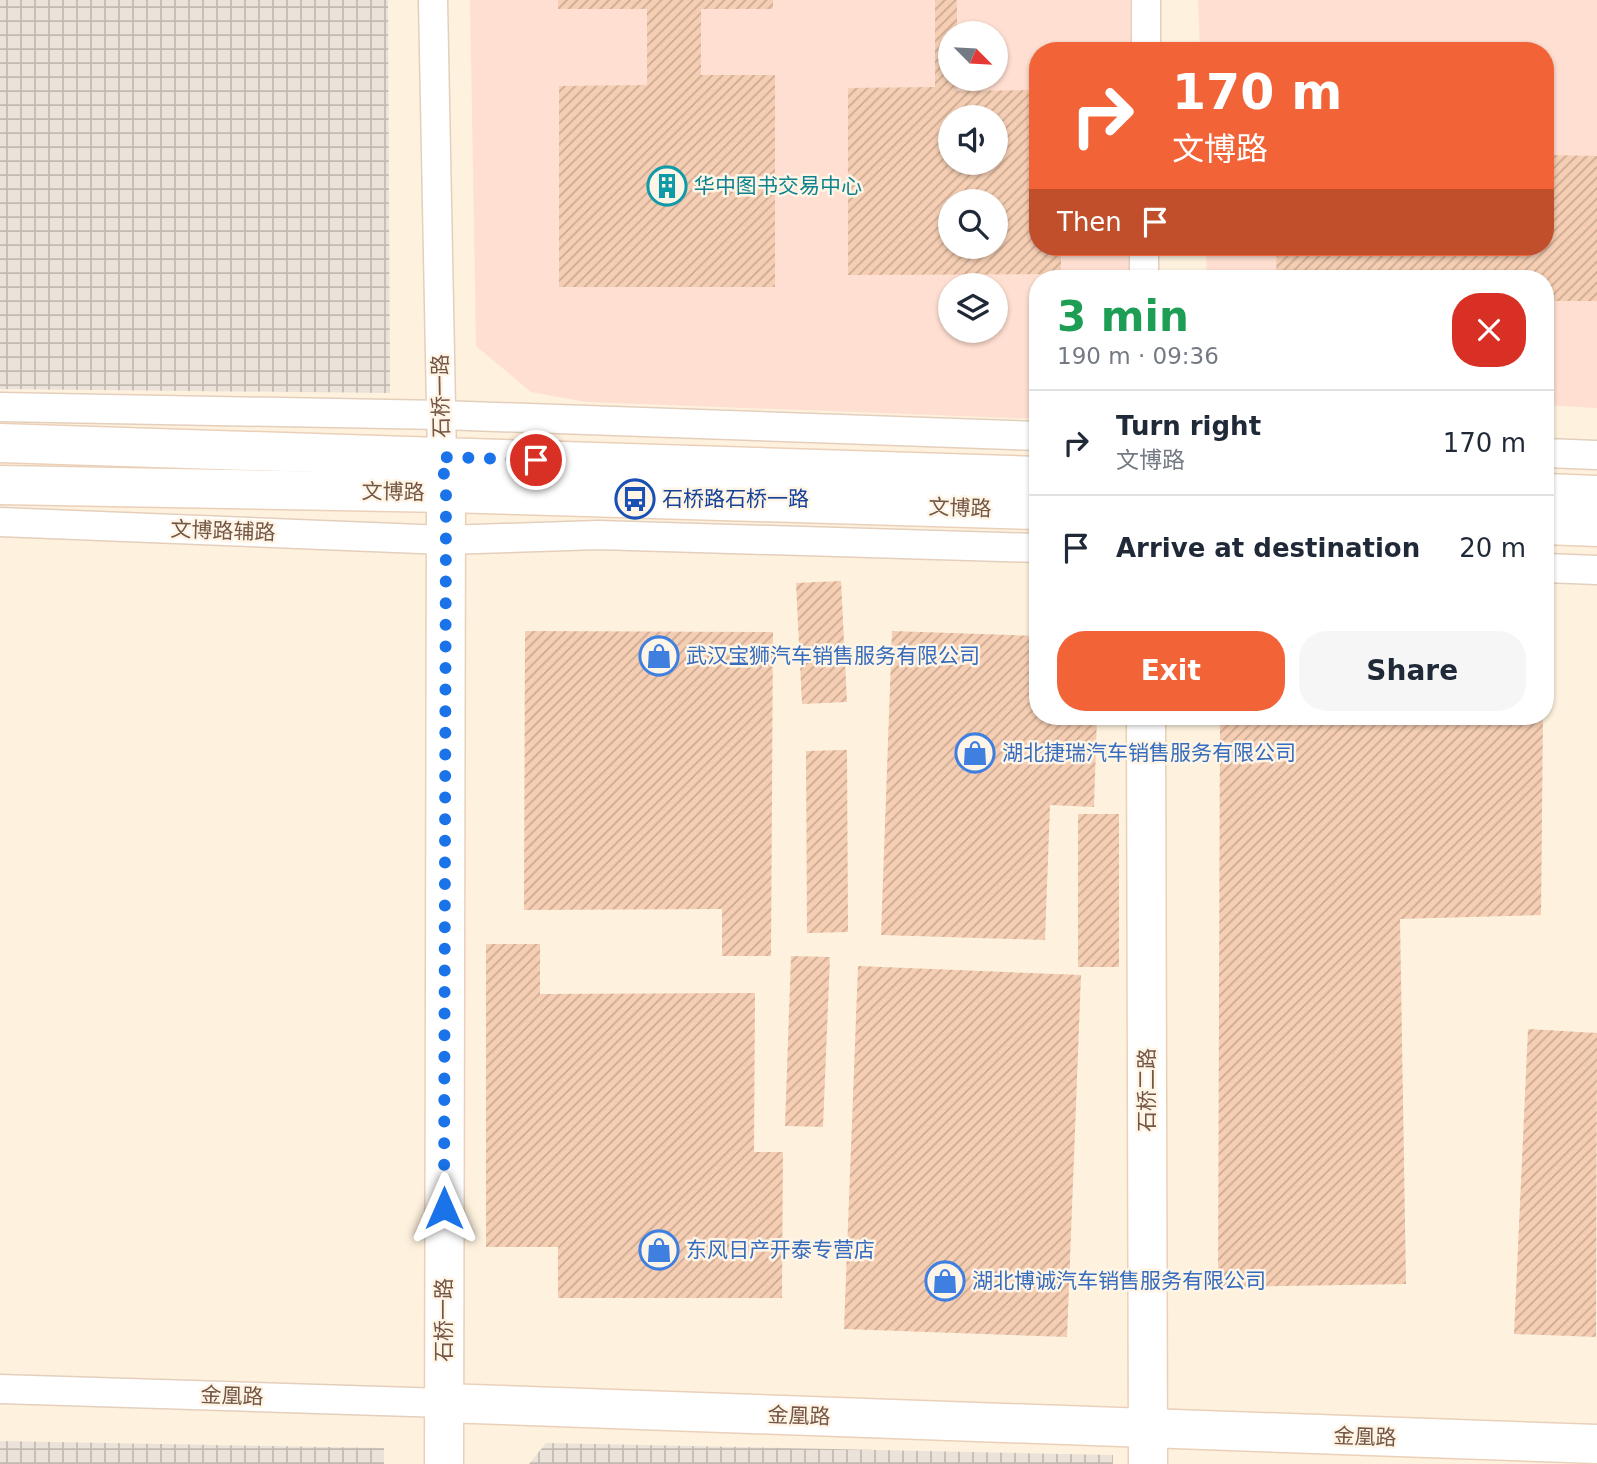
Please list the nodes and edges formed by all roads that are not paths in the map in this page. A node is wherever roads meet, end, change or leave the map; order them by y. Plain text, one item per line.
1 (433, 0) edge
2 (1146, 0) edge
3 (1146, 42) edge
4 (0, 407) edge
5 (441, 415) junction
6 (1029, 436) edge
7 (0, 443) edge
8 (1554, 453) edge
9 (1597, 454) edge
10 (444, 475) junction
11 (1029, 476) edge
12 (0, 485) edge
13 (1554, 494) edge
14 (1597, 495) edge
15 (1029, 509) edge
16 (0, 522) edge
17 (1554, 525) edge
18 (1597, 527) edge
19 (446, 540) junction
20 (1029, 548) edge
21 (1554, 568) edge
22 (1597, 570) edge
23 (1146, 725) edge
24 (0, 1389) edge
25 (444, 1403) junction
26 (1597, 1444) edge
27 (1148, 1447) edge
28 (1516, 1453) edge
29 (444, 1464) edge

1 - 5 street, 石桥一路
2 - 3 street
4 - 5 street
5 - 6 street
5 - 10 street, 石桥一路
7 - 10 street
8 - 9 street
10 - 11 street, 文博路
10 - 12 street, 文博路
10 - 15 street, 文博路
10 - 19 street, 石桥一路
13 - 14 street
16 - 19 street, 文博路辅路
17 - 18 street
19 - 20 street, 文博路辅路
19 - 25 street, 石桥一路
21 - 22 street
23 - 27 street, 石桥二路
24 - 25 street, 金凰路
25 - 27 street, 金凰路
25 - 29 street, 石桥一路
26 - 28 street, 金凰路
27 - 28 street, 金凰路

